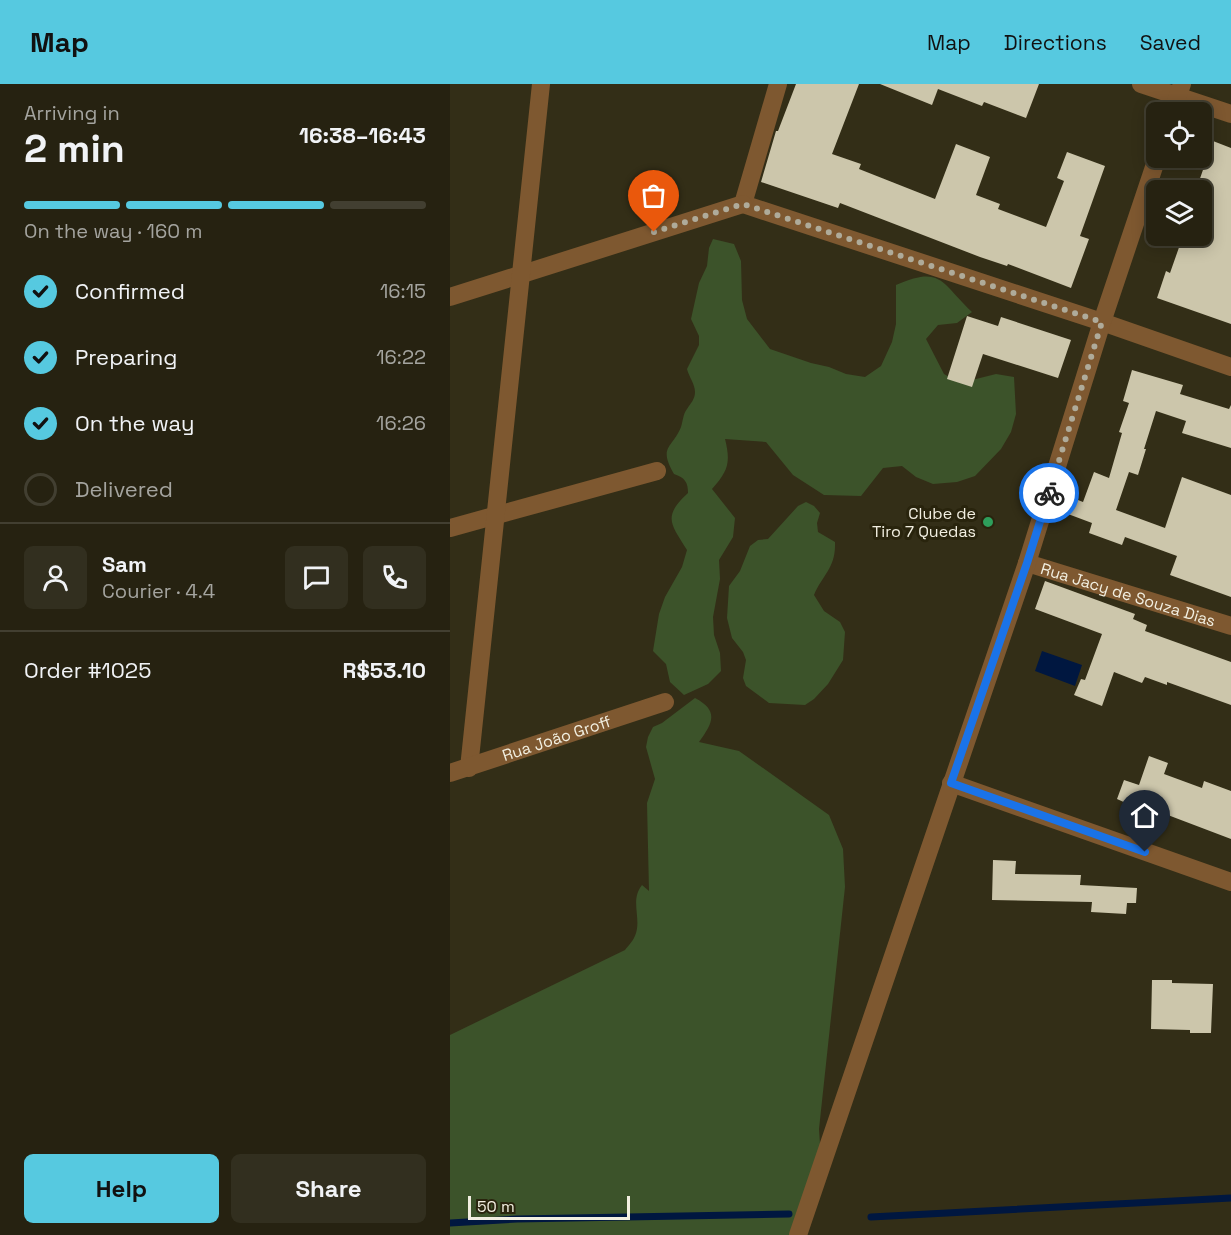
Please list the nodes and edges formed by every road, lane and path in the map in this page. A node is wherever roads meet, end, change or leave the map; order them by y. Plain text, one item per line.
1 (541, 84) edge
2 (778, 84) edge
3 (1141, 84) edge
4 (1177, 98) edge
5 (1231, 114) edge
6 (1154, 168) edge
7 (743, 204) junction
8 (520, 276) junction
9 (450, 297) edge
10 (1102, 322) junction
11 (1231, 367) edge
12 (657, 471) dead end
13 (495, 514) junction
14 (450, 528) edge
15 (1027, 563) junction
16 (1231, 626) edge
17 (665, 702) dead end
18 (469, 768) junction
19 (450, 773) edge
20 (951, 783) junction
21 (1231, 882) edge
22 (798, 1235) edge

1 - 8 street
2 - 7 street
3 - 4 street
4 - 5 street
6 - 10 street
7 - 8 street
7 - 10 street
8 - 9 street
8 - 13 street
10 - 11 street
10 - 15 street
12 - 13 street
13 - 14 street
13 - 18 street
15 - 16 street, Rua Jacy de Souza Dias
15 - 20 street
17 - 18 street, Rua João Groff
18 - 19 street, Rua João Groff
20 - 21 street
20 - 22 street

